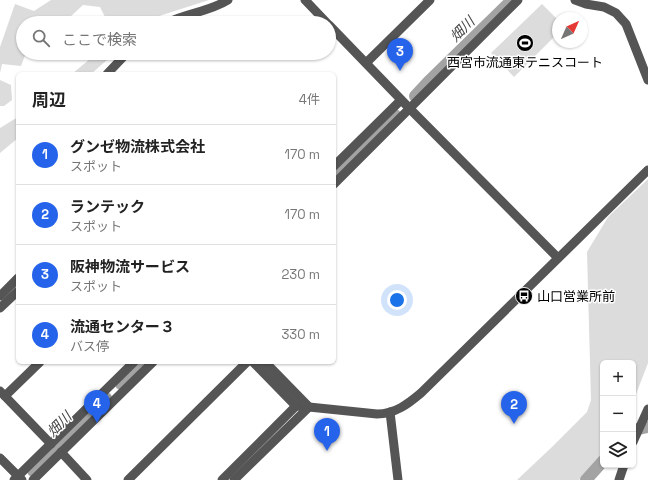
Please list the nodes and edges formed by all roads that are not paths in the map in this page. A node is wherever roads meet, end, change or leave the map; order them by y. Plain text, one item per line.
1 (228, 0) edge
2 (305, 0) edge
3 (430, 0) edge
4 (518, 0) edge
5 (575, 0) edge
6 (184, 16) edge
7 (320, 16) edge
8 (336, 32) edge
9 (120, 60) edge
10 (366, 63) junction
11 (109, 72) edge
12 (648, 80) edge
13 (401, 100) junction
14 (410, 108) junction
15 (336, 164) edge
16 (648, 170) edge
17 (336, 182) edge
18 (558, 258) junction
19 (16, 280) edge
20 (16, 293) edge
21 (0, 296) edge
22 (0, 308) edge
23 (38, 364) edge
24 (132, 364) edge
25 (151, 364) edge
26 (245, 364) edge
27 (255, 364) edge
28 (267, 364) edge
29 (110, 386) junction
30 (2, 393) edge
31 (119, 395) junction
32 (296, 406) junction
33 (309, 407) junction
34 (648, 409) edge
35 (390, 412) junction
36 (636, 435) edge
37 (51, 444) junction
38 (61, 452) junction
39 (0, 458) edge
40 (623, 468) edge
41 (18, 479) edge
42 (33, 480) edge
43 (87, 480) edge
44 (128, 480) edge
45 (222, 480) edge
46 (234, 480) edge
47 (398, 480) edge
48 (619, 480) edge

1 - 6 street
2 - 7 street
3 - 10 street
4 - 14 street
5 - 12 street
8 - 10 street
9 - 11 street
10 - 13 street
13 - 14 street
13 - 15 street
14 - 17 street
14 - 18 street
16 - 18 street
18 - 35 street
19 - 21 street
20 - 22 street
23 - 30 street
24 - 29 street
25 - 31 street
26 - 44 street
27 - 32 street
28 - 33 street
29 - 31 street
29 - 37 street
30 - 37 street
31 - 38 street
32 - 33 street
32 - 45 street
33 - 35 street
33 - 46 street
34 - 36 street
35 - 47 street
37 - 41 street
38 - 42 street
38 - 43 street
39 - 41 street
40 - 48 street

